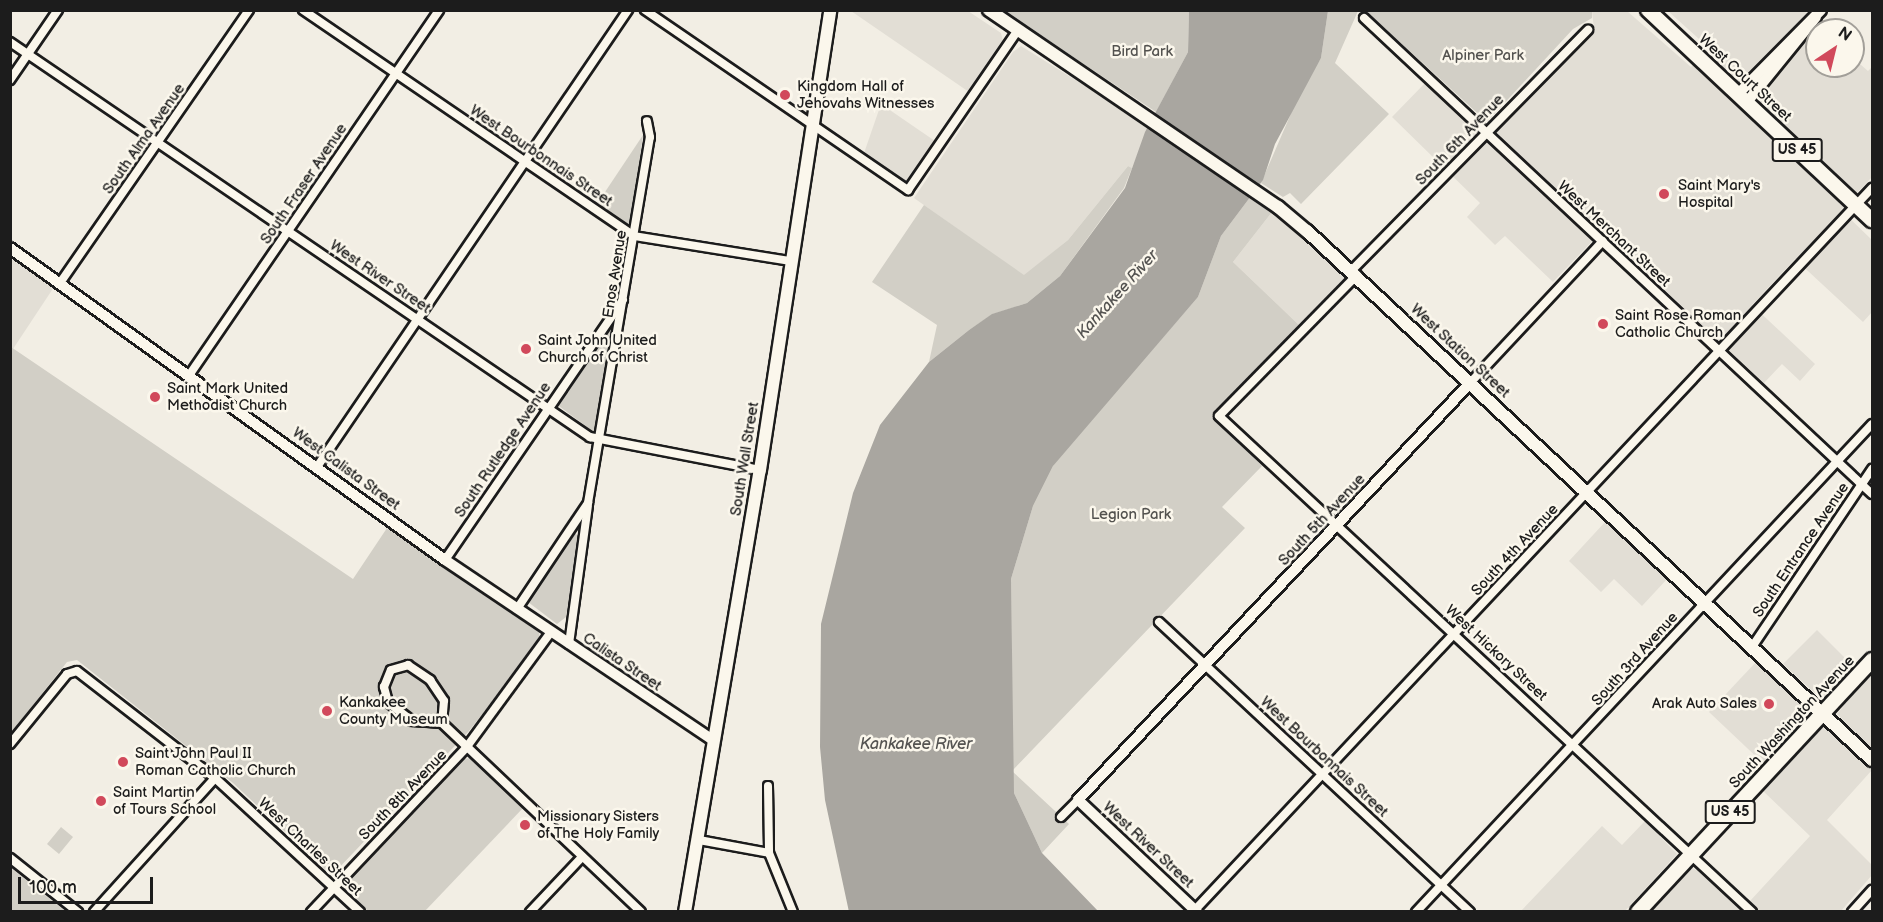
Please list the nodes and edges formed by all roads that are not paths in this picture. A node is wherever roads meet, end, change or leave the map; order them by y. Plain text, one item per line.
1 (58, 10) edge
2 (249, 10) edge
3 (303, 10) edge
4 (439, 10) edge
5 (628, 10) edge
6 (645, 10) edge
7 (830, 10) edge
8 (989, 10) edge
9 (1648, 10) edge
10 (1820, 11) edge
11 (1364, 18) dead end
12 (1018, 30) junction
13 (1588, 30) dead end
14 (10, 42) edge
15 (28, 54) junction
16 (396, 73) junction
17 (10, 80) edge
18 (1742, 98) junction
19 (647, 121) dead end
20 (813, 125) junction
21 (1486, 132) junction
22 (158, 143) junction
23 (525, 162) junction
24 (1872, 188) edge
25 (1857, 205) junction
26 (1872, 220) edge
27 (287, 232) junction
28 (634, 236) junction
29 (1603, 241) junction
30 (10, 248) edge
31 (790, 261) junction
32 (1355, 273) junction
33 (60, 283) junction
34 (625, 297) junction
35 (416, 321) junction
36 (1720, 352) junction
37 (190, 374) junction
38 (1471, 382) junction
39 (547, 410) junction
40 (1220, 416) joint
41 (1872, 424) edge
42 (600, 441) junction
43 (1837, 461) junction
44 (317, 467) junction
45 (1872, 468) edge
46 (760, 470) junction
47 (1861, 484) junction
48 (1588, 492) junction
49 (1872, 494) edge
50 (588, 503) junction
51 (1338, 525) junction
52 (445, 560) junction
53 (1705, 603) junction
54 (517, 609) junction
55 (1159, 622) dead end
56 (551, 632) junction
57 (1455, 633) junction
58 (569, 644) junction
59 (1752, 647) junction
60 (1872, 660) edge
61 (1207, 666) junction
62 (1822, 713) junction
63 (442, 723) junction
64 (711, 739) junction
65 (10, 744) edge
66 (1575, 745) junction
67 (466, 748) junction
68 (1872, 760) edge
69 (1322, 774) junction
70 (215, 778) junction
71 (768, 786) dead end
72 (1078, 800) junction
73 (1061, 817) dead end
74 (699, 840) junction
75 (769, 853) junction
76 (1692, 854) junction
77 (582, 857) junction
78 (10, 858) edge
79 (1441, 885) junction
80 (334, 887) junction
81 (1872, 890) edge
82 (1195, 911) edge
83 (78, 912) edge
84 (93, 912) edge
85 (311, 912) edge
86 (360, 912) edge
87 (530, 912) edge
88 (641, 912) edge
89 (685, 912) edge
90 (793, 912) edge
91 (1416, 912) edge
92 (1470, 912) edge
93 (1638, 912) edge
94 (1752, 912) edge
95 (1852, 912) edge

1 - 15 street
2 - 22 street, South Alma Avenue
3 - 16 street, West Bourbonnais Street
4 - 16 street, South Fraser Avenue
5 - 23 street
6 - 20 street
7 - 20 main road, South Wall Street
8 - 12 main road, West Station Street
9 - 18 main road, West Court Street / US 45
10 - 18 street
11 - 21 street, West Merchant Street
12 - 20 street
12 - 32 main road, West Station Street
13 - 21 street, South 6th Avenue
14 - 15 street, West River Street
15 - 17 street
15 - 22 street, West River Street
16 - 23 street, West Bourbonnais Street
16 - 27 street, South Fraser Avenue
18 - 25 main road, West Court Street / US 45
19 - 28 street, Enos Avenue
20 - 31 main road, South Wall Street
21 - 29 street, West Merchant Street
21 - 32 street, South 6th Avenue
22 - 27 street, West River Street
22 - 33 street, South Alma Avenue
23 - 28 street, West Bourbonnais Street
23 - 35 street
24 - 25 street, South 4th Avenue
25 - 26 main road, West Court Street / US 45
25 - 36 street, South 4th Avenue
27 - 35 street, West River Street
27 - 37 street, South Fraser Avenue
28 - 31 street, West Bourbonnais Street
28 - 34 street, Enos Avenue
29 - 36 street, West Merchant Street
29 - 38 street, South 5th Avenue
30 - 33 street, West Calista Street
31 - 46 main road, South Wall Street
32 - 38 main road, West Station Street
32 - 40 street, South 6th Avenue
33 - 37 street, West Calista Street
34 - 39 street, South Rutledge Avenue
34 - 42 street, Enos Avenue
35 - 39 street, West River Street
35 - 44 street
36 - 43 street, West Merchant Street
36 - 48 street, South 4th Avenue
37 - 44 street, West Calista Street
38 - 48 main road, West Station Street
38 - 51 street, South 5th Avenue
39 - 42 street, West River Street
39 - 52 street, South Rutledge Avenue
40 - 51 street, West Hickory Street
41 - 43 street, South 3rd Avenue
42 - 46 street, West River Street
42 - 50 street, Enos Avenue
43 - 47 street, West Merchant Street
43 - 53 street, South 3rd Avenue
44 - 52 street, West Calista Street
45 - 47 street, South Entrance Avenue
46 - 64 main road, South Wall Street
47 - 49 street, West Merchant Street
47 - 59 street, South Entrance Avenue
48 - 53 main road, West Station Street
48 - 57 street, South 4th Avenue
50 - 54 street, Enos Avenue
50 - 58 street, Enos Avenue
51 - 57 street, West Hickory Street
51 - 61 street, South 5th Avenue
52 - 54 street, West Calista Street
53 - 59 main road, West Station Street
53 - 66 street, South 3rd Avenue
54 - 56 street, Calista Street
55 - 61 street, West Bourbonnais Street
56 - 58 street, Calista Street
56 - 67 street, South 8th Avenue
57 - 66 street, West Hickory Street
57 - 69 street, South 4th Avenue
58 - 64 street, Calista Street
59 - 62 main road, West Station Street
60 - 62 main road, South Washington Avenue / US 45
61 - 69 street, West Bourbonnais Street
61 - 72 street, South 5th Avenue
62 - 68 main road, West Station Street
62 - 76 main road, South Washington Avenue / US 45
63 - 63 street
63 - 67 street
64 - 74 main road, South Wall Street
65 - 70 street, West Charles Street
66 - 76 street, West Hickory Street
66 - 79 street, South 3rd Avenue
67 - 77 street
67 - 80 street, South 8th Avenue
69 - 79 street, West Bourbonnais Street
69 - 82 street, South 4th Avenue
70 - 80 street, West Charles Street
70 - 84 street
71 - 75 street
72 - 73 street, South 5th Avenue
72 - 82 street, West River Street
74 - 75 street
74 - 89 main road, South Wall Street
75 - 90 street
76 - 93 main road, South Washington Avenue / US 45
76 - 94 street, West Hickory Street
77 - 87 street
77 - 88 street
78 - 83 street
79 - 91 street, South 3rd Avenue
79 - 92 street, West Bourbonnais Street
80 - 85 street, South 8th Avenue
80 - 86 street, West Charles Street
81 - 95 street

